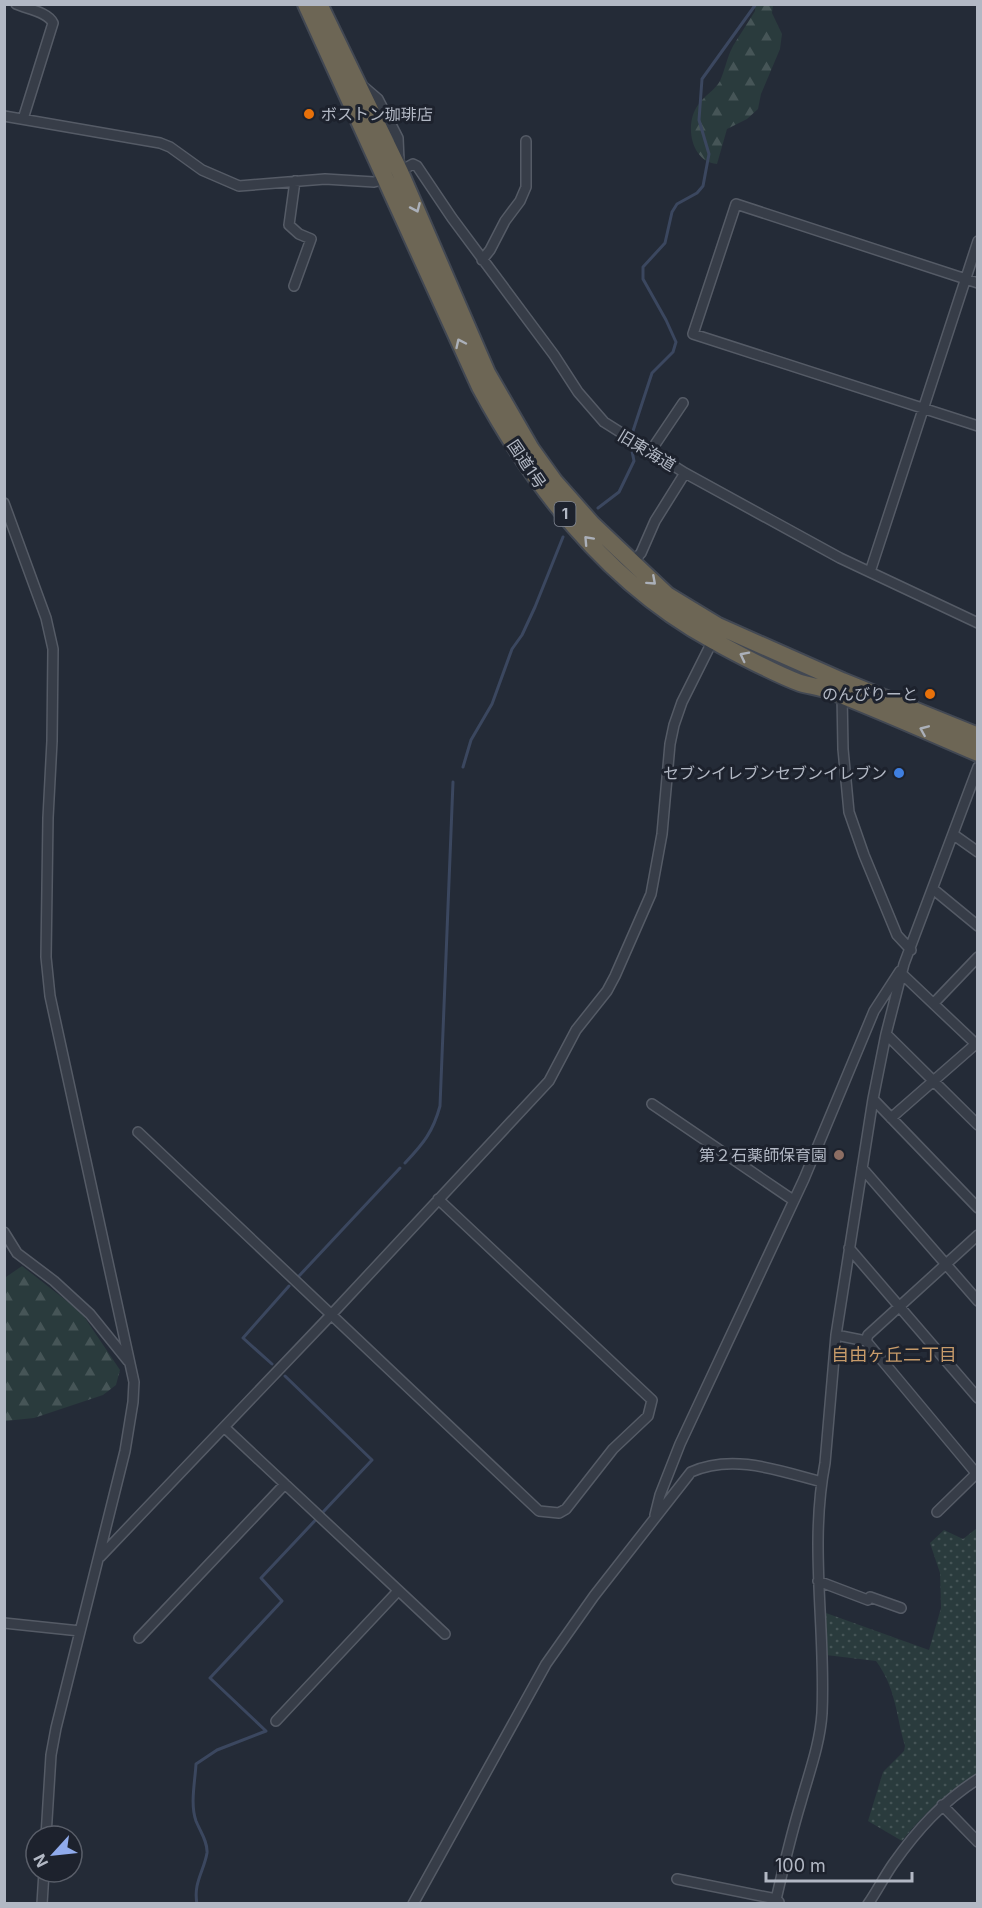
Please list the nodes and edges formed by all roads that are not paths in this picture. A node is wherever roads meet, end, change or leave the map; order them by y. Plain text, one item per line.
1 (16, 4) edge
2 (306, 4) edge
3 (320, 4) edge
4 (355, 80) junction
5 (4, 116) edge
6 (23, 119) junction
7 (526, 141) dead end
8 (399, 172) junction
9 (295, 181) junction
10 (978, 241) edge
11 (482, 260) junction
12 (965, 279) junction
13 (978, 283) edge
14 (294, 286) dead end
15 (683, 403) dead end
16 (923, 409) junction
17 (504, 417) junction
18 (978, 426) edge
19 (650, 452) junction
20 (685, 473) junction
21 (4, 503) edge
22 (632, 563) junction
23 (870, 573) junction
24 (978, 623) edge
25 (713, 640) junction
26 (842, 689) junction
27 (978, 736) edge
28 (978, 753) edge
29 (978, 767) edge
30 (954, 835) junction
31 (978, 852) edge
32 (933, 889) junction
33 (978, 926) edge
34 (911, 950) junction
35 (978, 957) edge
36 (903, 969) junction
37 (934, 1003) junction
38 (886, 1034) junction
39 (977, 1044) edge
40 (933, 1080) junction
41 (873, 1099) junction
42 (652, 1104) dead end
43 (891, 1118) junction
44 (978, 1125) edge
45 (138, 1132) dead end
46 (862, 1168) junction
47 (438, 1199) junction
48 (793, 1200) junction
49 (978, 1208) edge
50 (4, 1232) edge
51 (978, 1235) edge
52 (849, 1248) junction
53 (945, 1264) junction
54 (978, 1301) edge
55 (899, 1307) junction
56 (332, 1315) junction
57 (836, 1335) junction
58 (866, 1341) junction
59 (130, 1362) junction
60 (978, 1398) edge
61 (224, 1427) junction
62 (977, 1473) edge
63 (822, 1482) junction
64 (285, 1484) junction
65 (937, 1512) dead end
66 (654, 1520) junction
67 (100, 1557) junction
68 (818, 1581) junction
69 (399, 1591) junction
70 (901, 1608) dead end
71 (4, 1623) edge
72 (80, 1631) junction
73 (445, 1634) dead end
74 (140, 1638) dead end
75 (276, 1721) dead end
76 (978, 1779) edge
77 (942, 1805) junction
78 (47, 1824) edge
79 (978, 1842) edge
80 (677, 1879) dead end
81 (43, 1884) edge
82 (778, 1902) edge
83 (42, 1904) edge
84 (414, 1904) edge
85 (867, 1904) edge

1 - 6 street
2 - 8 highway, 国道1号 / 1
3 - 4 highway, 国道1号 / 1
4 - 8 highway, 国道1号 / 1
4 - 8 street
5 - 6 street
6 - 9 street
7 - 11 street
8 - 9 street
8 - 11 street, 旧東海道
8 - 17 highway, 国道1号 / 1
9 - 14 street
10 - 12 street
11 - 19 street, 旧東海道
12 - 13 street
12 - 16 street
12 - 16 street
15 - 19 street
16 - 18 street
16 - 23 street
17 - 22 highway, 国道1号 / 1
25 -> 17 highway, 国道1号 / 1
19 - 20 street, 旧東海道
20 - 22 street
20 - 23 street, 旧東海道
21 - 59 street
22 -> 26 highway, 国道1号 / 1
23 - 24 street, 旧東海道
26 -> 25 highway, 国道1号 / 1
25 - 47 street
26 - 27 highway, 国道1号 / 1
28 -> 26 highway, 国道1号 / 1
26 - 34 street
29 - 30 street
30 - 31 street
30 - 32 street
32 - 33 street
32 - 34 street
34 - 36 street
35 - 37 street
36 - 37 street
36 - 38 street
36 - 48 street
37 - 39 street
38 - 40 street
38 - 41 street
39 - 40 street
40 - 43 street
40 - 44 street
41 - 43 street
41 - 46 street
42 - 48 street
43 - 49 street
45 - 56 street
46 - 52 street
46 - 53 street
47 - 56 street
47 - 56 street
48 - 66 street
50 - 59 street
51 - 53 street
52 - 55 street
52 - 57 street
53 - 54 street
53 - 55 street
55 - 58 street
55 - 60 street
56 - 61 street
57 - 58 street
57 - 63 street
58 - 62 street
59 - 67 street
61 - 64 street
61 - 67 street
62 - 65 street
63 - 66 street
63 - 68 street
64 - 69 street
64 - 74 street
66 - 84 street
67 - 72 street
68 - 70 street
68 - 82 street
69 - 73 street
69 - 75 street
71 - 72 street
72 - 78 street
76 - 77 street
77 - 79 street
77 - 85 street
80 - 82 street
81 - 83 street

